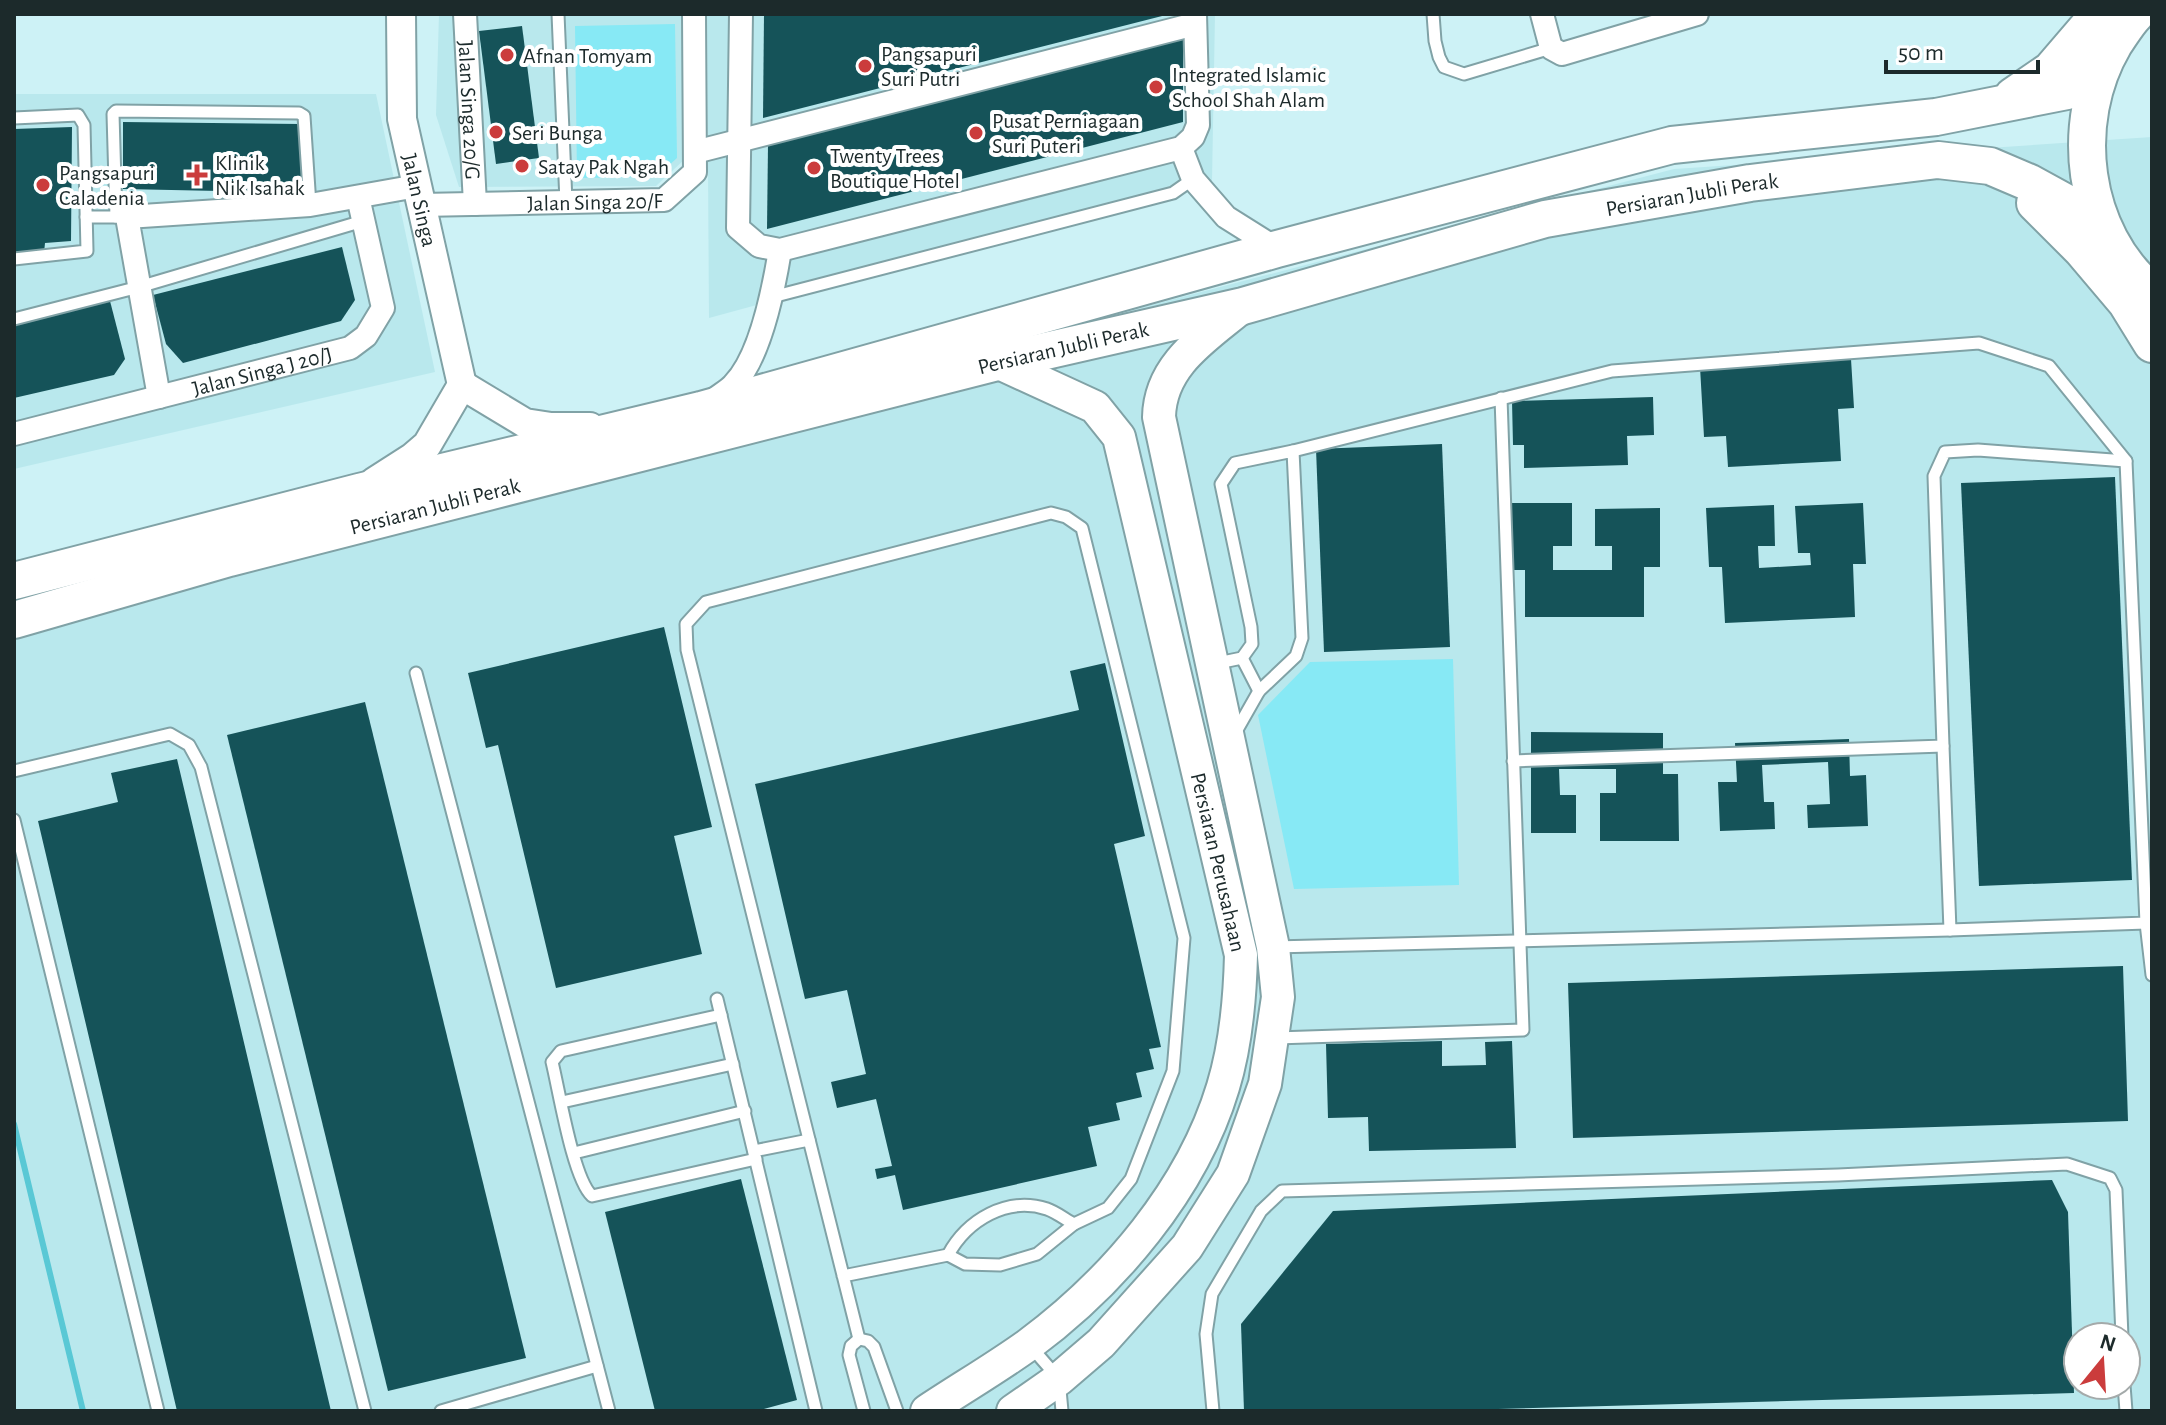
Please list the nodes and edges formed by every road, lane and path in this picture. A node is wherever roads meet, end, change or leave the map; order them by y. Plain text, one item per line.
1 (401, 14) edge
2 (465, 14) edge
3 (558, 14) edge
4 (694, 14) edge
5 (741, 14) edge
6 (1433, 14) edge
7 (1542, 14) edge
8 (1697, 14) edge
9 (2099, 14) edge
10 (2136, 14) edge
11 (1195, 19) edge
12 (1551, 48) junction
13 (2101, 66) junction
14 (1998, 106) junction
15 (14, 118) edge
16 (739, 142) junction
17 (1181, 148) junction
18 (695, 152) junction
19 (1969, 164) junction
20 (1193, 179) junction
21 (419, 196) junction
22 (358, 197) junction
23 (566, 202) junction
24 (475, 204) junction
25 (310, 205) junction
26 (86, 217) junction
27 (121, 217) junction
28 (363, 221) junction
29 (2106, 235) junction
30 (1277, 249) junction
31 (780, 250) junction
32 (14, 259) edge
33 (139, 287) junction
34 (2152, 292) edge
35 (772, 297) junction
36 (1243, 306) junction
37 (14, 319) edge
38 (2152, 344) edge
39 (997, 362) junction
40 (462, 385) junction
41 (159, 397) junction
42 (1501, 398) junction
43 (701, 410) junction
44 (637, 427) junction
45 (14, 434) edge
46 (1293, 451) junction
47 (2126, 461) junction
48 (359, 492) junction
49 (14, 581) edge
50 (14, 620) edge
51 (1228, 661) junction
52 (416, 673) dead end
53 (1259, 691) junction
54 (1230, 743) junction
55 (1943, 746) junction
56 (1513, 761) junction
57 (14, 771) edge
58 (14, 820) edge
59 (2146, 923) junction
60 (1950, 930) junction
61 (1520, 940) junction
62 (1273, 947) junction
63 (2152, 975) edge
64 (717, 999) dead end
65 (721, 1015) junction
66 (1272, 1038) junction
67 (733, 1064) junction
68 (562, 1102) junction
69 (745, 1111) junction
70 (809, 1140) junction
71 (574, 1153) junction
72 (755, 1155) junction
73 (1074, 1224) junction
74 (948, 1255) junction
75 (843, 1276) junction
76 (2121, 1321) edge
77 (859, 1339) junction
78 (1029, 1344) junction
79 (597, 1366) junction
80 (1059, 1379) junction
81 (158, 1411) edge
82 (365, 1411) edge
83 (441, 1411) edge
84 (609, 1411) edge
85 (816, 1411) edge
86 (864, 1411) edge
87 (897, 1411) edge
88 (927, 1411) edge
89 (1013, 1411) edge
90 (1062, 1411) edge
91 (1213, 1411) edge

1 - 21 street, Jalan Singa
2 - 24 street, Jalan Singa 20/G
3 - 23 lane
4 - 18 street, Jalan Singa 20/F
5 - 16 street
6 - 12 lane
7 - 12 street
8 - 12 street
9 - 14 main road
10 - 13 main road
11 - 16 street
11 - 17 street
13 - 14 main road, Persiaran Jubli Perak
13 - 29 main road
14 - 30 main road, Persiaran Jubli Perak
15 - 26 lane
16 - 18 street
16 - 31 street
17 - 20 street
17 - 31 street
18 - 23 street, Jalan Singa 20/F
19 - 29 main road, Persiaran Jubli Perak
19 - 36 main road, Persiaran Jubli Perak
19 - 38 main road
20 - 30 street
20 - 35 lane
21 - 22 street, Jalan Singa 20/F
21 - 24 street, Jalan Singa 20/F
21 - 40 street, Jalan Singa
22 - 25 street, Jalan Singa 20/F
22 - 28 street, Jalan Singa J 20/J
23 - 24 street, Jalan Singa 20/F
25 - 27 street, Jalan Singa 20/F
25 - 27 lane
26 - 27 lane
26 - 32 lane
27 - 33 street
28 - 33 lane
28 - 41 street, Jalan Singa J 20/J
29 - 34 main road
30 - 43 main road, Persiaran Jubli Perak
31 - 35 street
33 - 37 lane
33 - 41 street
35 - 43 street
36 - 39 main road, Persiaran Jubli Perak
36 - 51 main road, Persiaran Perusahaan
39 - 50 main road, Persiaran Jubli Perak
39 - 78 main road, Persiaran Perusahaan
40 - 44 street
40 - 48 street
41 - 45 street, Jalan Singa J 20/J
42 - 46 lane
42 - 47 lane
42 - 56 lane
43 - 44 main road, Persiaran Jubli Perak
44 - 48 main road, Persiaran Jubli Perak
46 - 51 lane
46 - 53 lane
47 - 55 lane
47 - 59 lane
48 - 49 main road, Persiaran Jubli Perak
51 - 53 lane
51 - 54 main road, Persiaran Perusahaan
52 - 79 lane
53 - 54 lane
54 - 62 main road, Persiaran Perusahaan
55 - 56 lane
55 - 60 lane
56 - 61 lane
57 - 82 lane
58 - 81 lane
59 - 60 lane
59 - 63 lane
60 - 61 lane
61 - 62 lane
61 - 66 lane
62 - 66 main road, Persiaran Perusahaan
64 - 65 lane
65 - 67 lane
65 - 68 lane
66 - 80 main road, Persiaran Perusahaan
67 - 68 lane
67 - 69 lane
68 - 71 lane
69 - 71 lane
69 - 72 lane
70 - 72 lane
70 - 73 lane
70 - 75 lane
71 - 72 lane
72 - 85 lane
73 - 74 lane
73 - 74 lane
74 - 75 lane
75 - 77 lane
76 - 91 lane
77 - 86 lane
77 - 87 lane
78 - 80 lane
78 - 88 main road, Persiaran Perusahaan
79 - 83 lane
79 - 84 lane
80 - 89 main road, Persiaran Perusahaan
80 - 90 lane

